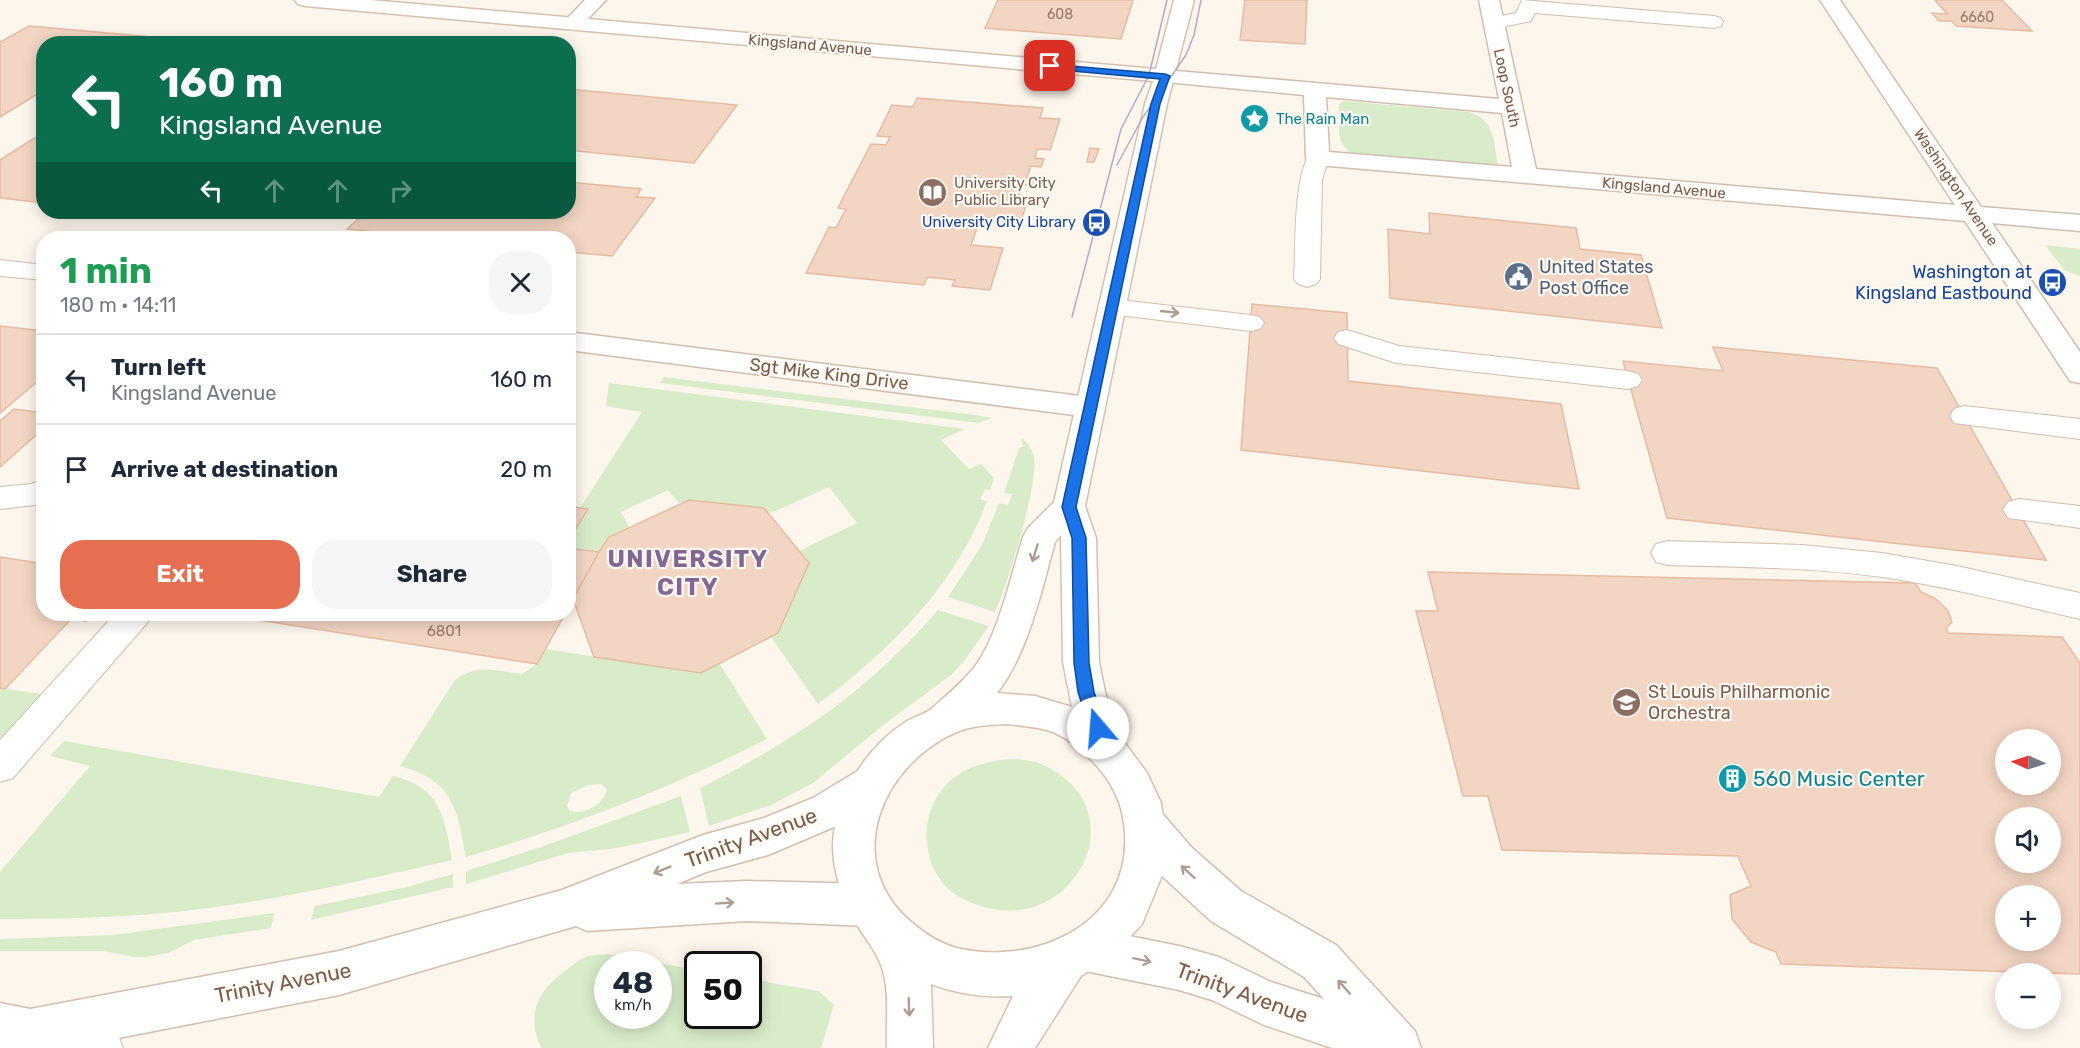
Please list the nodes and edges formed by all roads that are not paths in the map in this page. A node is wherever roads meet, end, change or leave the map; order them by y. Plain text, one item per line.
1 (305, 0) edge
2 (596, 0) edge
3 (1184, 0) edge
4 (1489, 0) edge
5 (1830, 0) edge
6 (1530, 4) edge
7 (1714, 22) dead end
8 (573, 23) junction
9 (1494, 23) junction
10 (1165, 76) junction
11 (1315, 90) junction
12 (1510, 107) junction
13 (1318, 158) junction
14 (1526, 176) junction
15 (1974, 214) junction
16 (2080, 223) edge
17 (0, 268) edge
18 (36, 272) edge
19 (1307, 279) dead end
20 (1111, 306) junction
21 (1251, 323) dead end
22 (1347, 338) dead end
23 (576, 342) edge
24 (2080, 374) edge
25 (1628, 380) dead end
26 (1089, 407) junction
27 (1964, 416) dead end
28 (2080, 429) edge
29 (36, 494) edge
30 (0, 498) edge
31 (1069, 507) junction
32 (2019, 510) dead end
33 (2080, 517) edge
34 (1667, 553) dead end
35 (2080, 606) edge
36 (129, 621) edge
37 (939, 722) junction
38 (1104, 745) junction
39 (0, 766) edge
40 (870, 784) junction
41 (1146, 824) junction
42 (562, 910) junction
43 (879, 918) junction
44 (1075, 955) junction
45 (10, 1034) edge
46 (1397, 1047) edge
47 (101, 1048) edge
48 (910, 1048) edge
49 (1011, 1048) edge

1 - 8 street, Kingsland Avenue
2 - 8 street
3 - 10 street
4 - 9 street, Loop South
5 - 15 street, Washington Avenue
6 - 7 lane
6 - 9 lane
8 - 10 street, Kingsland Avenue
9 - 12 street, Loop South
10 - 11 street, Kingsland Avenue
10 - 20 street
11 - 12 street, Kingsland Avenue
11 - 13 street
12 - 14 street, Loop South
13 - 14 street, Kingsland Avenue
13 - 19 lane
14 - 15 street, Kingsland Avenue
15 - 16 street, Kingsland Avenue
15 - 24 street, Washington Avenue
17 - 18 lane
20 -> 21 lane
20 - 26 street
22 - 25 lane
23 - 26 street, Sgt Mike King Drive
26 - 31 street
27 - 28 lane
29 - 30 lane
31 -> 37 street
31 - 38 street
32 - 33 lane
34 - 35 lane
36 - 39 lane
37 - 38 street
37 - 40 street
38 - 41 street
40 -> 42 street, Trinity Avenue
40 - 43 street
41 - 44 street
46 -> 41 street, Trinity Avenue
42 -> 43 street, Trinity Avenue
42 - 45 street, Trinity Avenue
43 - 44 street
43 -> 48 street
44 -> 46 street, Trinity Avenue
44 - 49 street
45 - 47 lane

